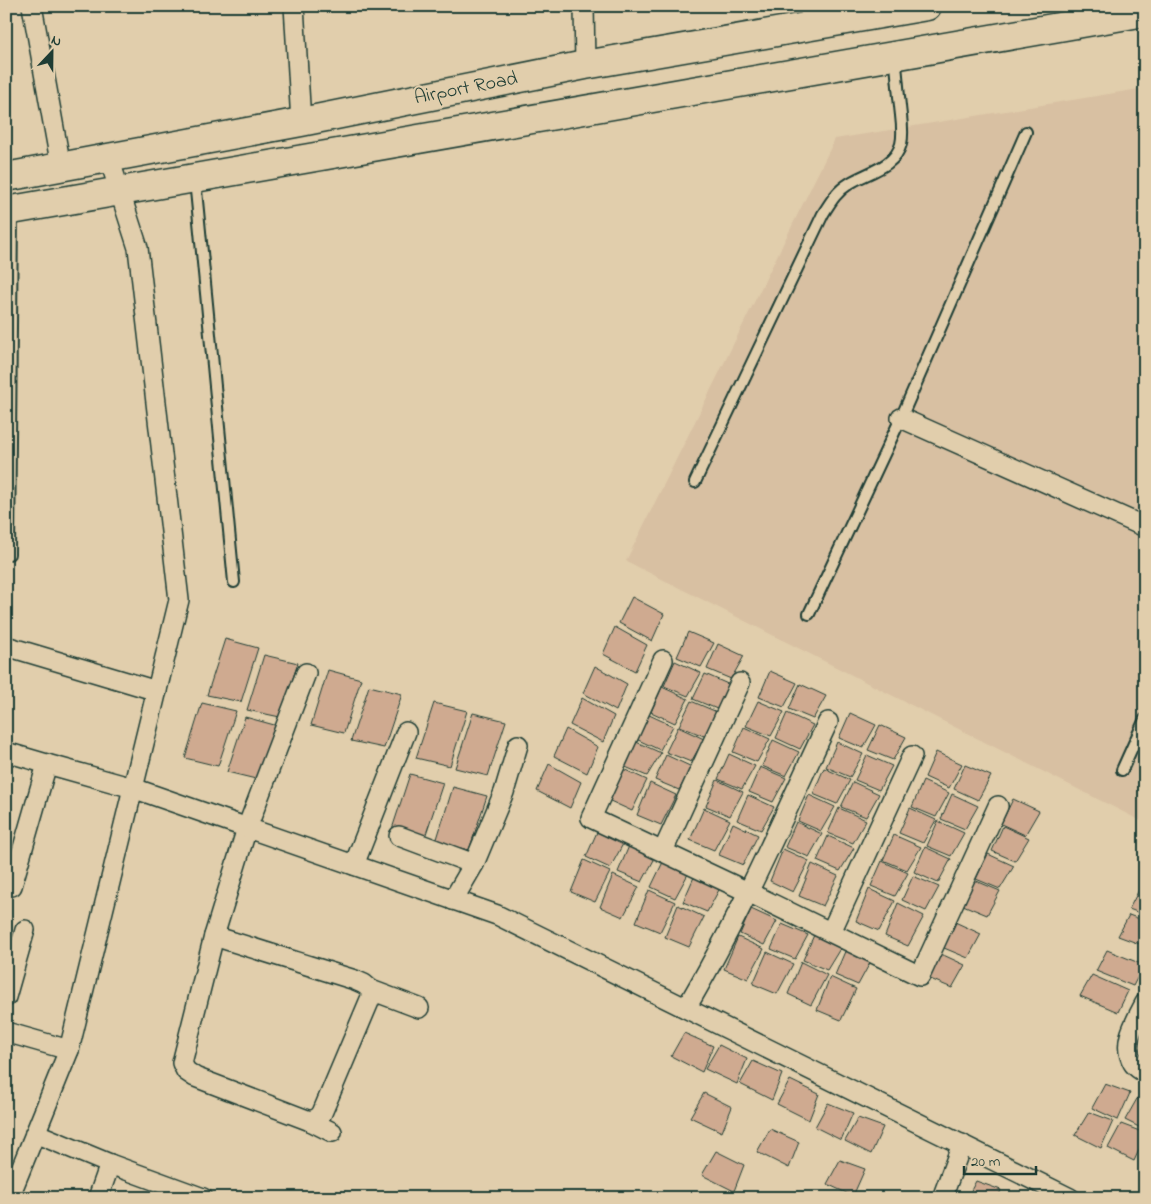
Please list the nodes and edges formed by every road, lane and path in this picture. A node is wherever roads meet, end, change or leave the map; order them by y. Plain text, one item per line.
1 (32, 6) edge
2 (294, 6) edge
3 (584, 6) edge
4 (927, 6) edge
5 (1145, 12) edge
6 (811, 16) edge
7 (895, 56) junction
8 (585, 65) junction
9 (301, 122) junction
10 (1026, 132) dead end
11 (108, 158) junction
12 (61, 167) junction
13 (6, 177) edge
14 (194, 178) junction
15 (119, 191) junction
16 (9, 210) edge
17 (901, 418) junction
18 (695, 482) dead end
19 (1145, 527) edge
20 (10, 554) dead end
21 (234, 582) dead end
22 (810, 614) dead end
23 (6, 646) edge
24 (663, 660) dead end
25 (306, 673) dead end
26 (740, 683) dead end
27 (157, 691) junction
28 (1145, 719) edge
29 (828, 722) dead end
30 (406, 732) dead end
31 (518, 745) dead end
32 (6, 752) edge
33 (912, 756) dead end
34 (47, 764) junction
35 (1122, 770) dead end
36 (133, 788) junction
37 (998, 806) dead end
38 (246, 828) junction
39 (399, 836) dead end
40 (662, 851) junction
41 (474, 864) junction
42 (354, 865) junction
43 (12, 886) dead end
44 (748, 892) junction
45 (453, 900) junction
46 (25, 930) dead end
47 (831, 932) junction
48 (214, 936) junction
49 (371, 990) junction
50 (6, 997) edge
51 (1145, 1003) edge
52 (419, 1008) dead end
53 (686, 1008) junction
54 (6, 1032) edge
55 (69, 1050) junction
56 (1145, 1073) edge
57 (310, 1121) junction
58 (332, 1132) dead end
59 (35, 1133) junction
60 (962, 1144) junction
61 (110, 1164) junction
62 (191, 1196) edge
63 (9, 1198) edge
64 (98, 1198) edge
65 (942, 1198) edge
66 (1070, 1198) edge

1 - 12 street
2 - 9 street
3 - 8 street
4 - 6 main road, Airport Road
5 - 7 main road
6 - 8 main road, Airport Road
7 - 14 main road
7 - 18 lane
8 - 9 main road, Airport Road
9 - 11 main road, Airport Road
10 - 17 lane
11 - 12 main road, Airport Road
11 - 15 street
12 - 13 main road, Airport Road
14 - 15 main road
14 - 21 lane
15 - 16 main road
15 - 27 street
16 - 20 lane
17 - 19 street
17 - 22 lane
23 - 27 street
24 - 40 street
25 - 38 street
26 - 40 street
27 - 36 street
28 - 35 lane
29 - 44 street
30 - 42 street
31 - 41 street
32 - 34 street
33 - 47 street
34 - 36 street
34 - 43 street
36 - 38 street
36 - 55 street
37 - 47 street
38 - 42 street
38 - 48 street
39 - 41 street
40 - 44 street
41 - 45 street
42 - 45 street
44 - 47 street
44 - 53 street
45 - 53 street
46 - 50 street
48 - 49 street
48 - 57 street
49 - 52 street
49 - 57 street
51 - 56 street
53 - 60 street
54 - 55 street
55 - 59 street
57 - 58 street
59 - 61 street
59 - 63 street
60 - 65 street
60 - 66 street
61 - 62 street
61 - 64 street

